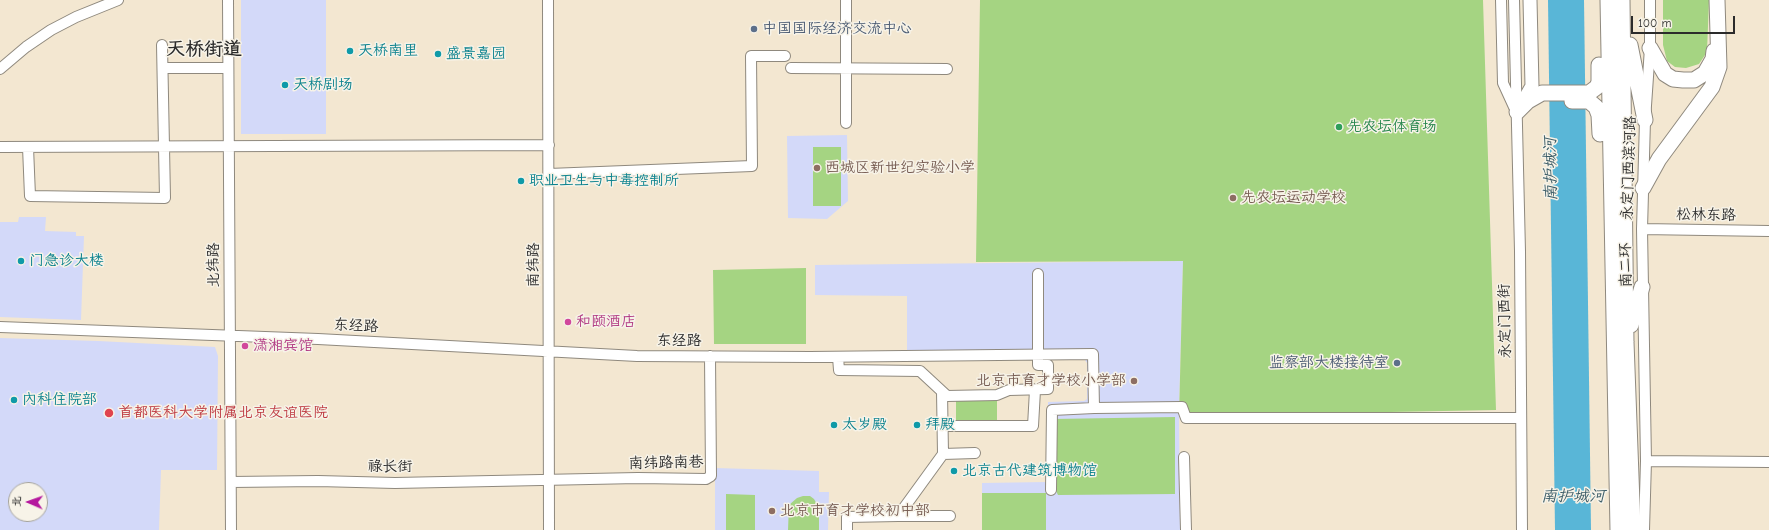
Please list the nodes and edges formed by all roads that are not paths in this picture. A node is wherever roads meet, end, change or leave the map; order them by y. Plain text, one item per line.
1 (118, 0) edge
2 (228, 0) edge
3 (548, 0) edge
4 (846, 0) edge
5 (1501, 0) edge
6 (1514, 0) edge
7 (1518, 0) edge
8 (1530, 0) edge
9 (1650, 0) edge
10 (1716, 0) edge
11 (1615, 4) edge
12 (162, 45) dead end
13 (1650, 48) junction
14 (785, 56) dead end
15 (0, 68) edge
16 (164, 68) junction
17 (228, 68) junction
18 (791, 68) dead end
19 (846, 68) junction
20 (947, 69) dead end
21 (1538, 93) junction
22 (1589, 97) junction
23 (1517, 112) junction
24 (1645, 120) junction
25 (846, 123) dead end
26 (549, 145) junction
27 (229, 146) junction
28 (0, 147) edge
29 (28, 147) junction
30 (163, 147) junction
31 (549, 174) junction
32 (1610, 175) junction
33 (1643, 188) junction
34 (1642, 229) junction
35 (1769, 232) edge
36 (1038, 274) dead end
37 (1642, 287) junction
38 (0, 327) edge
39 (230, 336) junction
40 (1626, 342) junction
41 (549, 352) junction
42 (1038, 355) junction
43 (710, 356) junction
44 (838, 357) junction
45 (1035, 390) junction
46 (942, 392) junction
47 (1094, 408) junction
48 (1521, 418) junction
49 (943, 426) junction
50 (975, 453) dead end
51 (943, 454) junction
52 (1184, 457) dead end
53 (1646, 461) junction
54 (1769, 462) edge
55 (548, 480) junction
56 (231, 482) junction
57 (1051, 490) dead end
58 (898, 516) junction
59 (950, 516) dead end
60 (231, 530) edge
61 (549, 530) edge
62 (847, 530) edge
63 (1186, 530) edge
64 (1522, 530) edge
65 (1618, 530) edge
66 (1633, 530) edge
67 (1644, 530) edge

1 - 15 street
2 - 17 street, 北纬路
3 - 26 street, 南纬路
4 - 19 street
5 - 23 street
6 - 23 street
7 - 23 street
8 - 21 main road
9 - 13 street, 永定门西滨河路
10 - 13 highway
10 - 33 highway
11 - 22 highway
11 - 24 highway
11 - 32 highway, 南二环
11 - 40 highway, 南二环
12 - 16 street
13 - 24 street, 永定门西滨河路
14 - 31 street
16 - 17 street
16 - 30 street
17 - 27 street, 北纬路
18 - 19 street
19 - 20 street
19 - 25 street
21 - 22 highway
21 - 23 highway
22 - 32 highway
23 - 48 street, 永定门西街
24 - 33 street, 永定门西滨河路
26 - 27 street
26 - 31 street, 南纬路
27 - 30 street
27 - 39 street, 北纬路
28 - 29 street
29 - 30 street
29 - 30 street
31 - 41 street, 南纬路
32 - 65 highway, 南二环
33 - 34 street, 永定门西滨河路
34 - 35 street, 松林东路
34 - 37 street, 永定门西滨河路
36 - 42 street
37 - 40 highway
37 - 53 street, 永定门西滨河路
38 - 39 street, 东经路
39 - 41 street, 东经路
39 - 56 street, 北纬路
40 - 66 highway, 南二环
41 - 43 street, 东经路
41 - 55 street, 南纬路
42 - 44 street, 东经路
42 - 45 street
42 - 47 street, 东经路
43 - 44 street, 东经路
43 - 55 street, 南纬路南巷
44 - 46 street
45 - 46 street
45 - 49 street
46 - 49 street
47 - 48 street
47 - 57 street
48 - 64 street, 永定门西街
49 - 51 street
50 - 51 street
51 - 58 street
52 - 63 street
53 - 54 street
53 - 67 street, 永定门西滨河路
55 - 56 street, 禄长街
55 - 61 street, 南纬路
56 - 60 street, 北纬路
58 - 59 street
58 - 62 street

